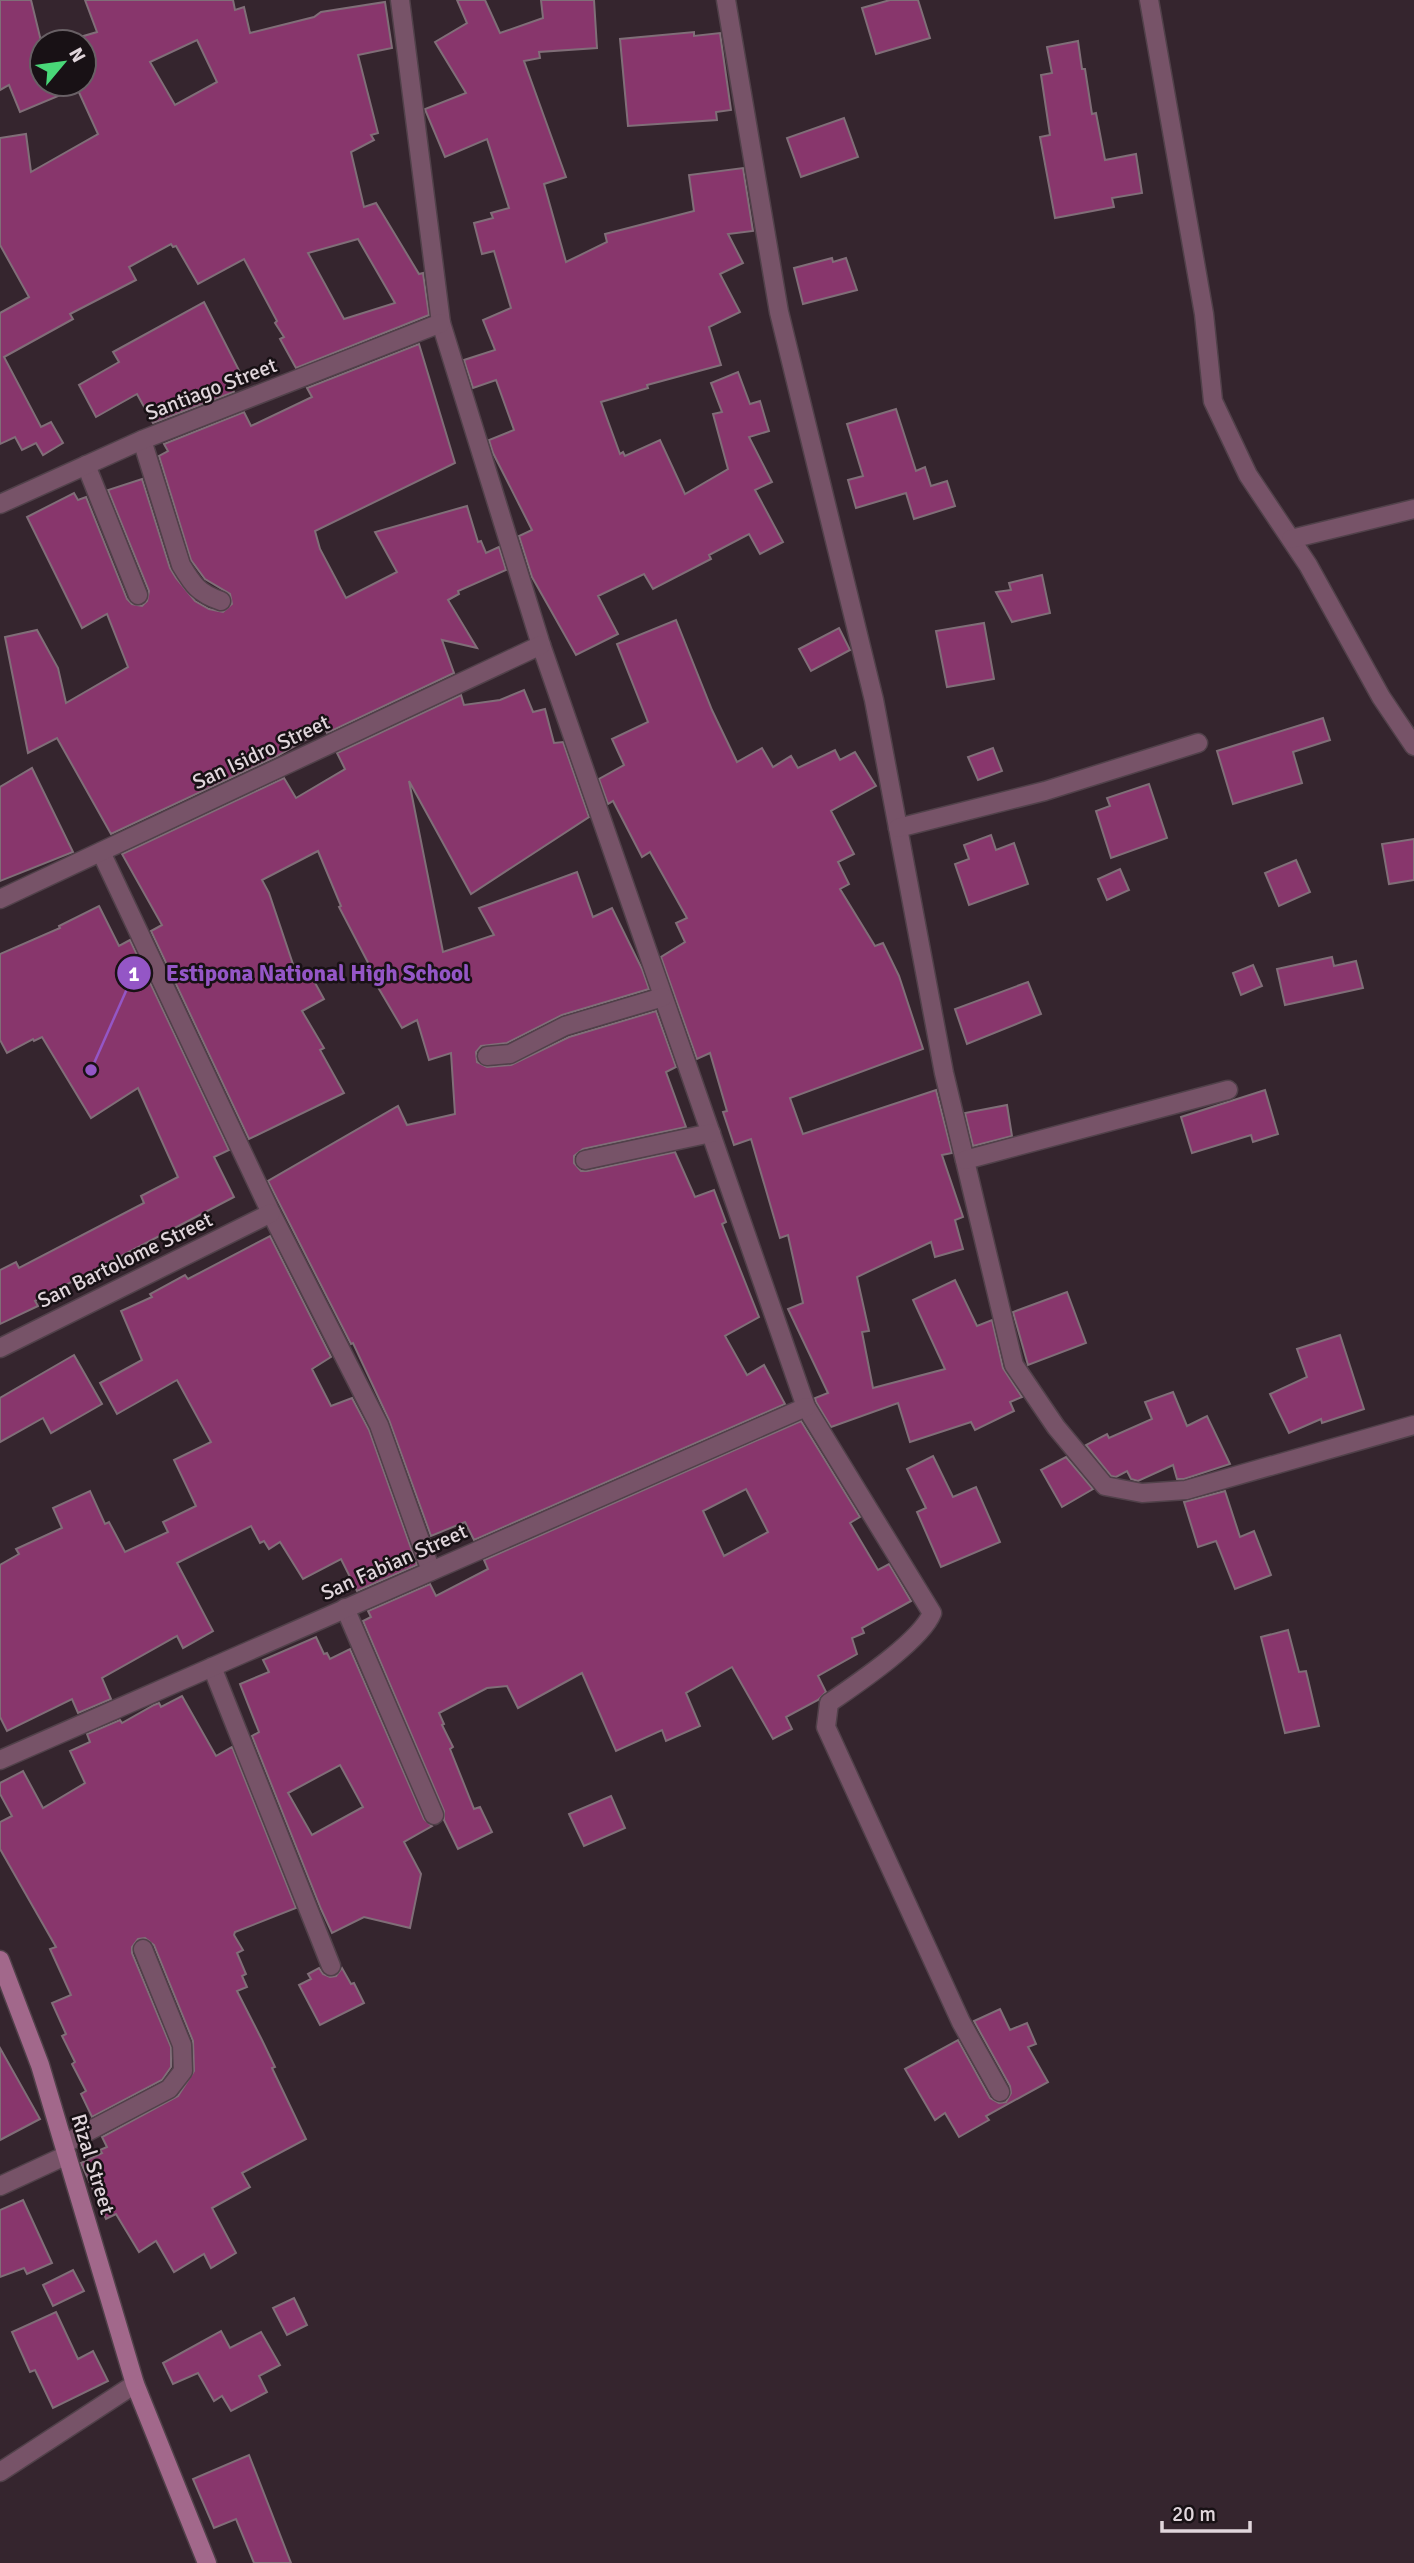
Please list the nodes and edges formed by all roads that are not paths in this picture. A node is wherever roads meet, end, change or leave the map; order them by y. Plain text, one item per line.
1 (400, 0) edge
2 (726, 0) edge
3 (1149, 0) edge
4 (441, 323) junction
5 (142, 440) junction
6 (86, 465) junction
7 (0, 504) edge
8 (1414, 509) edge
9 (1291, 539) junction
10 (138, 595) dead end
11 (221, 601) dead end
12 (541, 645) junction
13 (1198, 743) dead end
14 (1414, 746) edge
15 (898, 828) junction
16 (101, 852) junction
17 (0, 900) edge
18 (663, 997) junction
19 (487, 1056) dead end
20 (1228, 1090) dead end
21 (711, 1133) junction
22 (585, 1160) dead end
23 (965, 1160) junction
24 (271, 1213) junction
25 (0, 1348) edge
26 (806, 1407) junction
27 (1414, 1425) edge
28 (431, 1571) junction
29 (345, 1608) junction
30 (212, 1667) junction
31 (0, 1760) edge
32 (434, 1815) dead end
33 (143, 1949) dead end
34 (0, 1960) edge
35 (331, 1966) dead end
36 (1000, 2092) dead end
37 (65, 2150) junction
38 (0, 2186) edge
39 (135, 2384) junction
40 (0, 2472) edge
41 (207, 2563) edge

1 - 4 street
2 - 15 street
3 - 9 street
4 - 5 street, Santiago Street
4 - 12 street
5 - 6 street, Santiago Street
5 - 11 street
6 - 7 street, Santiago Street
6 - 10 street
8 - 9 street
9 - 14 street
12 - 16 street, San Isidro Street
12 - 18 street
13 - 15 street
15 - 23 street
16 - 17 street, San Isidro Street
16 - 24 street
18 - 19 street
18 - 21 street
20 - 23 street
21 - 22 street
21 - 26 street
23 - 27 street
24 - 25 street, San Bartolome Street
24 - 28 street
26 - 28 street, San Fabian Street
26 - 36 street
28 - 29 street, San Fabian Street
29 - 30 street, San Fabian Street
29 - 32 street
30 - 31 street, San Fabian Street
30 - 35 street
33 - 37 street
34 - 37 main road, Rizal Street
37 - 38 street
37 - 39 main road, Rizal Street
39 - 40 street
39 - 41 main road, Rizal Street

